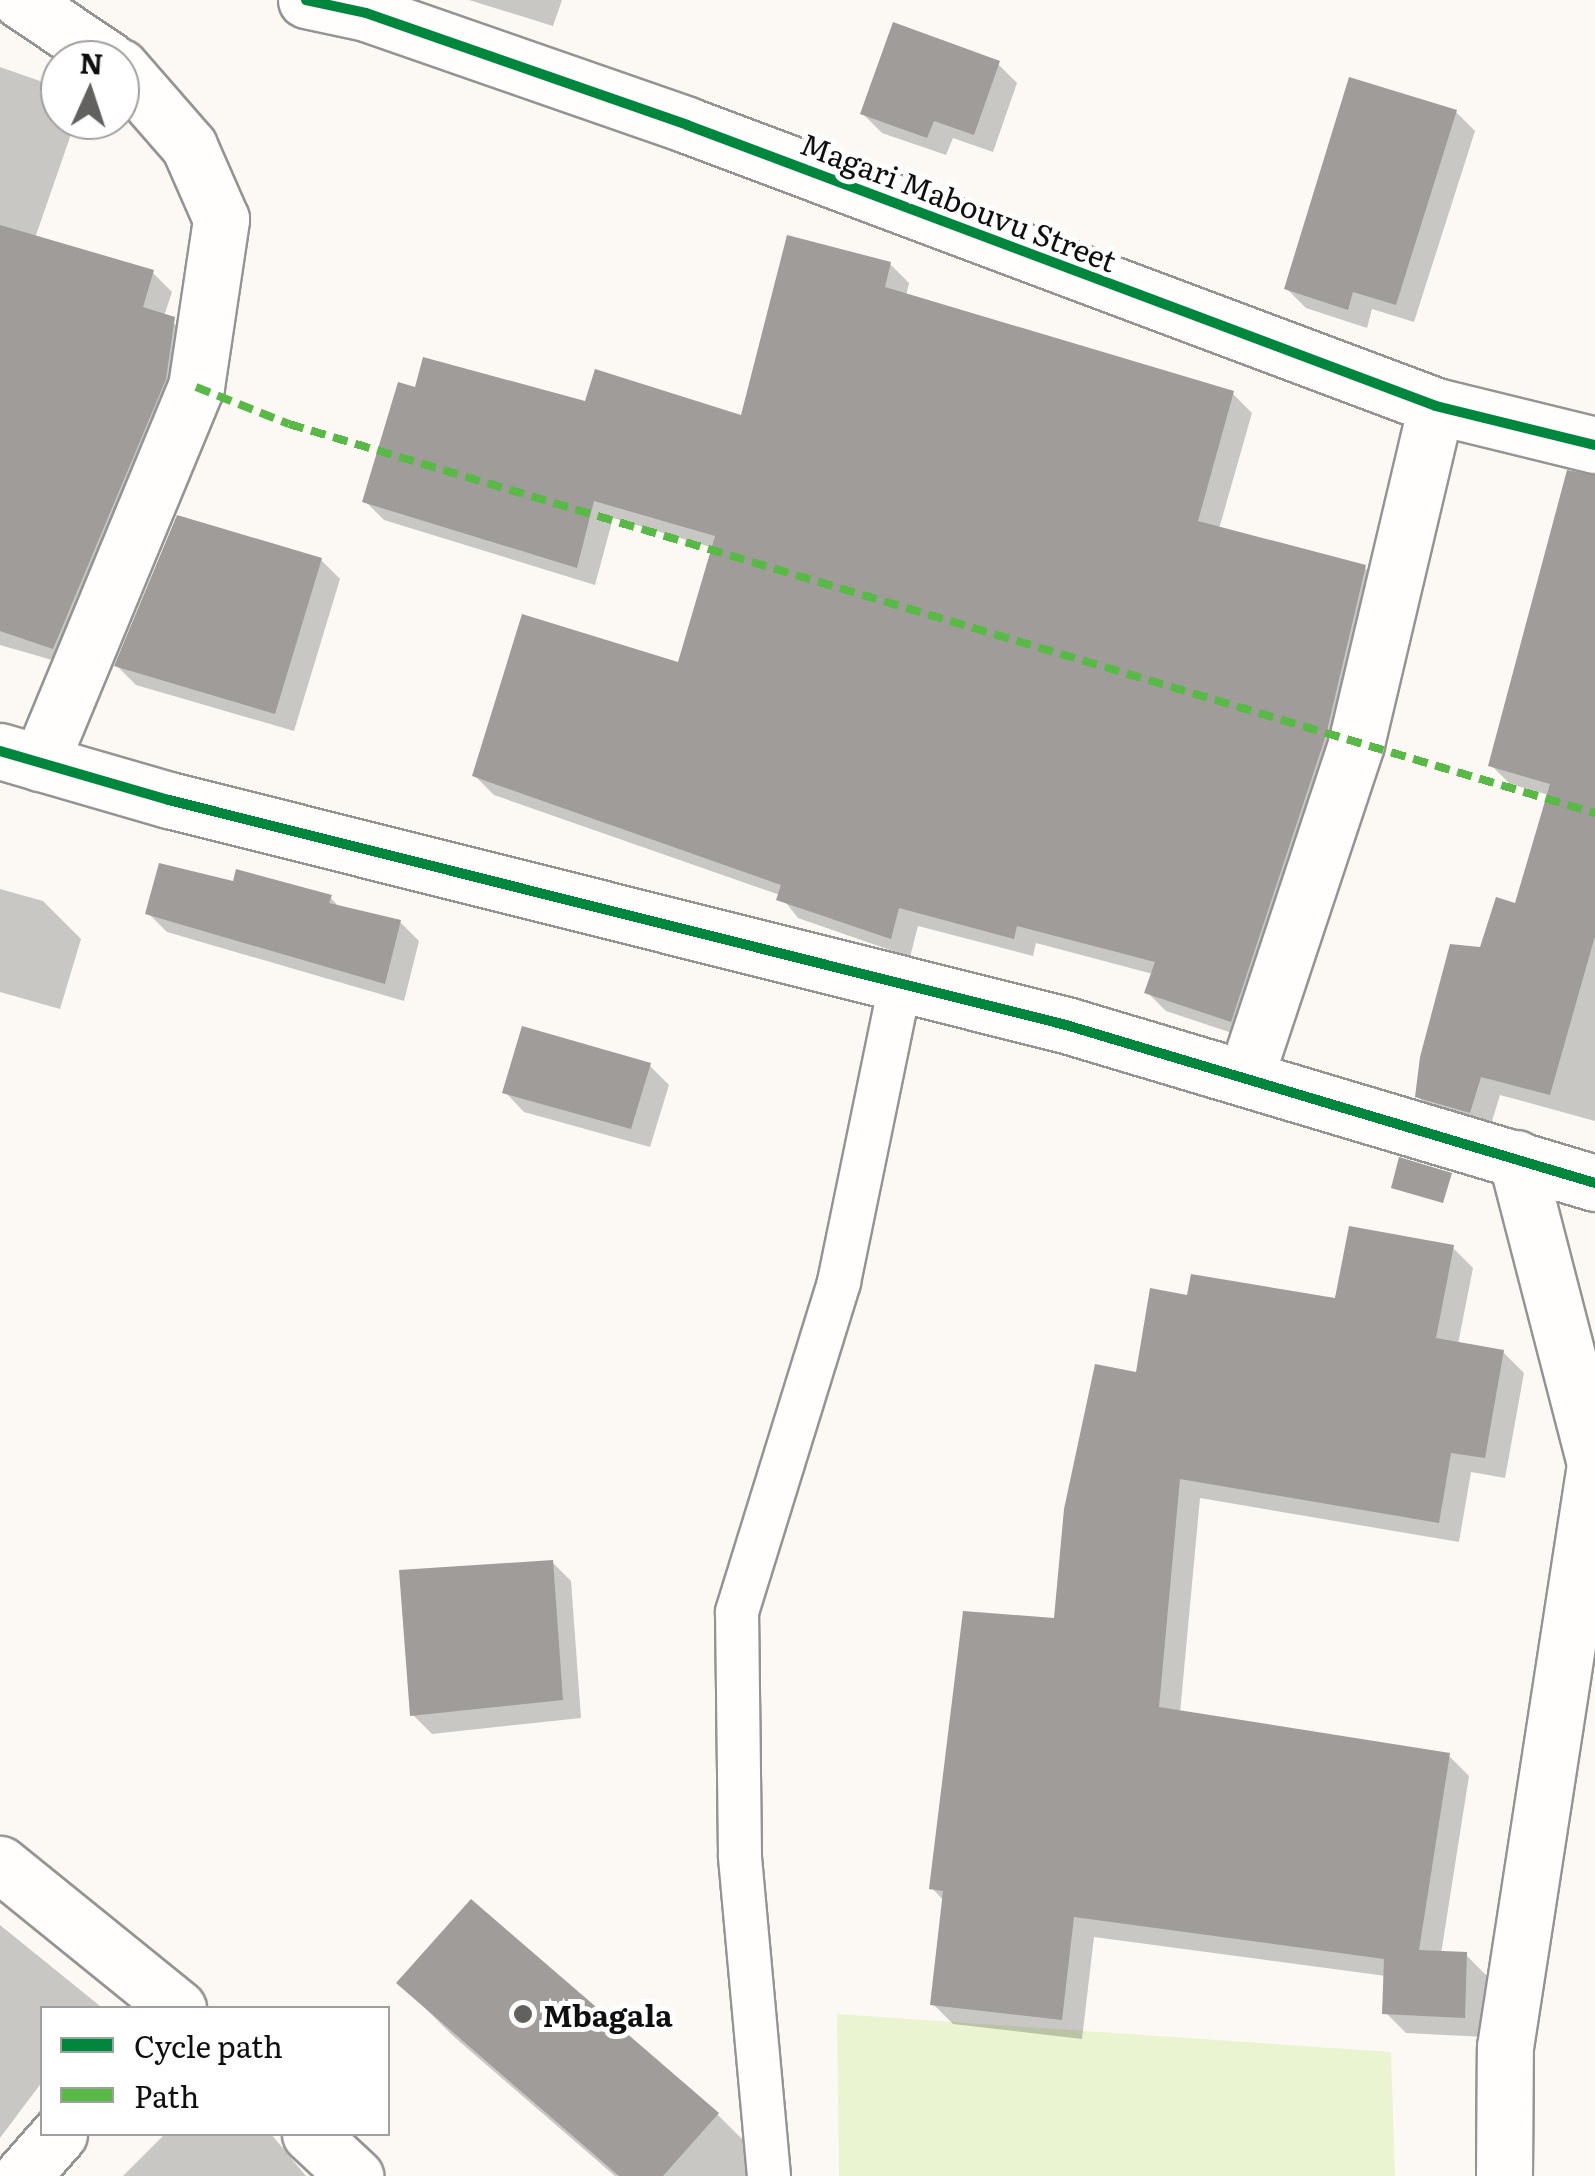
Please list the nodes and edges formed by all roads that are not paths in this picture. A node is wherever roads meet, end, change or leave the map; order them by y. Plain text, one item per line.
1 (20, 0) edge
2 (306, 0) edge
3 (79, 40) edge
4 (140, 90) edge
5 (1436, 406) junction
6 (1595, 445) edge
7 (20, 757) edge
8 (900, 984) junction
9 (1245, 1078) junction
10 (1516, 1158) junction
11 (1595, 1183) edge
12 (1595, 1464) edge
13 (0, 1864) edge
14 (172, 2006) edge
15 (57, 2136) edge
16 (312, 2136) edge
17 (22, 2176) edge
18 (355, 2176) edge
19 (768, 2176) edge
20 (1504, 2176) edge

1 - 3 street
2 - 5 street, Magari Mabouvu Street
4 - 7 street
5 - 6 street, Magari Mabouvu Street
5 - 9 street
7 - 8 street
8 - 9 street
8 - 19 lane
9 - 10 street
10 - 11 street
10 - 12 street
12 - 20 street
13 - 14 street
15 - 17 street
16 - 18 street

